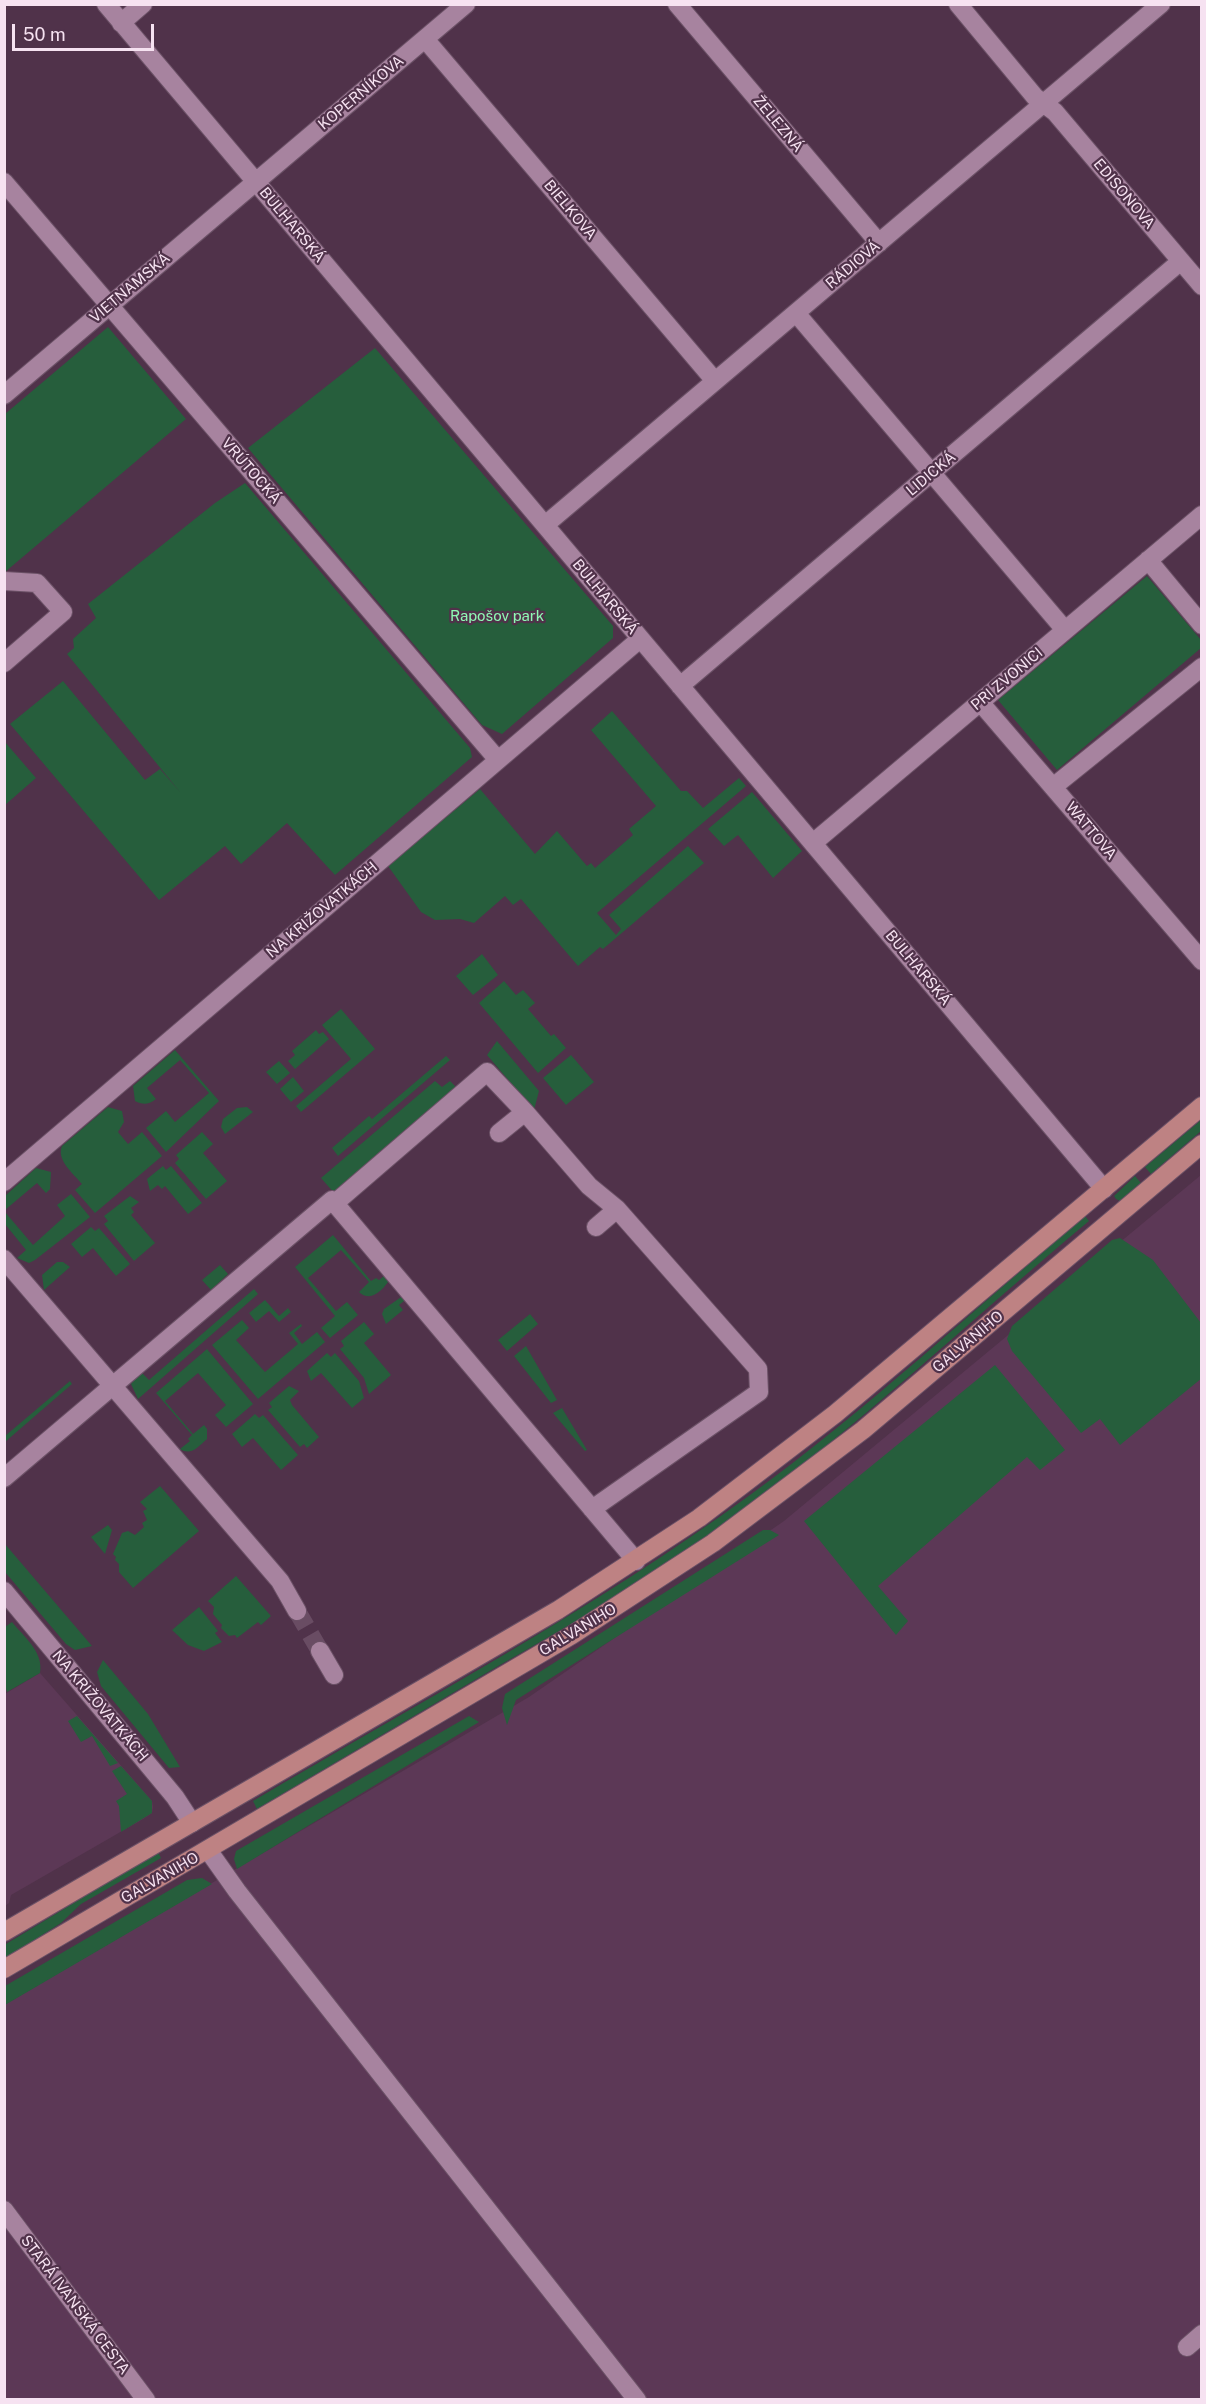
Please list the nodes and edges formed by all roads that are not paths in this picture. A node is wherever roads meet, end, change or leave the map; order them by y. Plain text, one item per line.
1 (106, 4) edge
2 (143, 4) edge
3 (466, 4) edge
4 (678, 4) edge
5 (957, 4) edge
6 (1161, 4) edge
7 (121, 23) junction
8 (425, 39) junction
9 (1044, 103) junction
10 (4, 182) edge
11 (255, 182) junction
12 (879, 243) junction
13 (1181, 261) junction
14 (1202, 286) edge
15 (109, 306) junction
16 (796, 313) junction
17 (715, 381) junction
18 (4, 395) edge
19 (932, 473) junction
20 (1202, 514) edge
21 (544, 525) junction
22 (1148, 560) junction
23 (4, 581) edge
24 (1202, 624) edge
25 (1065, 630) junction
26 (640, 639) junction
27 (4, 663) edge
28 (1202, 667) edge
29 (680, 686) junction
30 (980, 702) junction
31 (498, 760) junction
32 (1053, 787) junction
33 (813, 843) junction
34 (1202, 961) edge
35 (1202, 1106) edge
36 (525, 1112) junction
37 (499, 1133) dead end
38 (1202, 1144) edge
39 (4, 1182) edge
40 (1104, 1189) junction
41 (334, 1201) junction
42 (617, 1209) junction
43 (1107, 1226) junction
44 (596, 1227) dead end
45 (4, 1258) edge
46 (114, 1385) junction
47 (4, 1478) edge
48 (592, 1509) junction
49 (636, 1561) junction
50 (4, 1591) edge
51 (297, 1611) tunnel mouth
52 (320, 1651) tunnel mouth
53 (334, 1675) dead end
54 (192, 1823) junction
55 (208, 1850) junction
56 (4, 1932) edge
57 (4, 1970) edge
58 (4, 2210) edge
59 (1202, 2334) edge
60 (1187, 2347) dead end
61 (146, 2400) edge
62 (637, 2400) edge

1 - 7 street, BULHARSKÁ
2 - 7 street
3 - 8 street, KOPERNÍKOVA
4 - 12 street, ŽELEZNÁ
5 - 9 street, EDISONOVA
6 - 9 street, RÁDIOVÁ
7 - 11 street, BULHARSKÁ
8 - 11 street, KOPERNÍKOVA
8 - 17 street, BIELKOVA
9 - 12 street, RÁDIOVÁ
9 - 13 street, EDISONOVA
10 - 15 street, VRÚTOCKÁ
11 - 15 street, VIETNAMSKÁ
11 - 21 street, BULHARSKÁ
12 - 16 street, RÁDIOVÁ
13 - 14 street, EDISONOVA
13 - 19 street, LIDICKÁ
15 - 18 street, VIETNAMSKÁ
15 - 31 street, VRÚTOCKÁ
16 - 17 street, RÁDIOVÁ
16 - 19 street
17 - 21 street, RÁDIOVÁ
19 - 25 street
19 - 29 street, LIDICKÁ
20 - 22 street, PRI ZVONICI
21 - 26 street, BULHARSKÁ
22 - 24 street
22 - 25 street, PRI ZVONICI
23 - 27 street
25 - 30 street, PRI ZVONICI
26 - 29 street, BULHARSKÁ
26 - 31 street, NA KRIŽOVATKÁCH
28 - 32 street
29 - 33 street, BULHARSKÁ
30 - 32 street, WATTOVA
30 - 33 street, PRI ZVONICI
31 - 39 street, NA KRIŽOVATKÁCH
32 - 34 street, WATTOVA
33 - 40 street, BULHARSKÁ
35 - 40 main road, GALVANIHO
36 - 37 street
36 - 41 street
36 - 42 street
38 - 43 main road, GALVANIHO
40 - 43 main road
40 - 49 main road, GALVANIHO
41 - 46 street
41 - 48 street
42 - 44 street
42 - 48 street
43 - 55 main road, GALVANIHO
45 - 46 street
46 - 47 street
46 - 51 street
48 - 49 street
49 - 54 main road, GALVANIHO
50 - 54 street, NA KRIŽOVATKÁCH
52 - 53 street
54 - 55 main road
54 - 56 main road, GALVANIHO
55 - 57 main road, GALVANIHO
55 - 62 street
58 - 61 street, STARÁ IVANSKÁ CESTA
59 - 60 street

